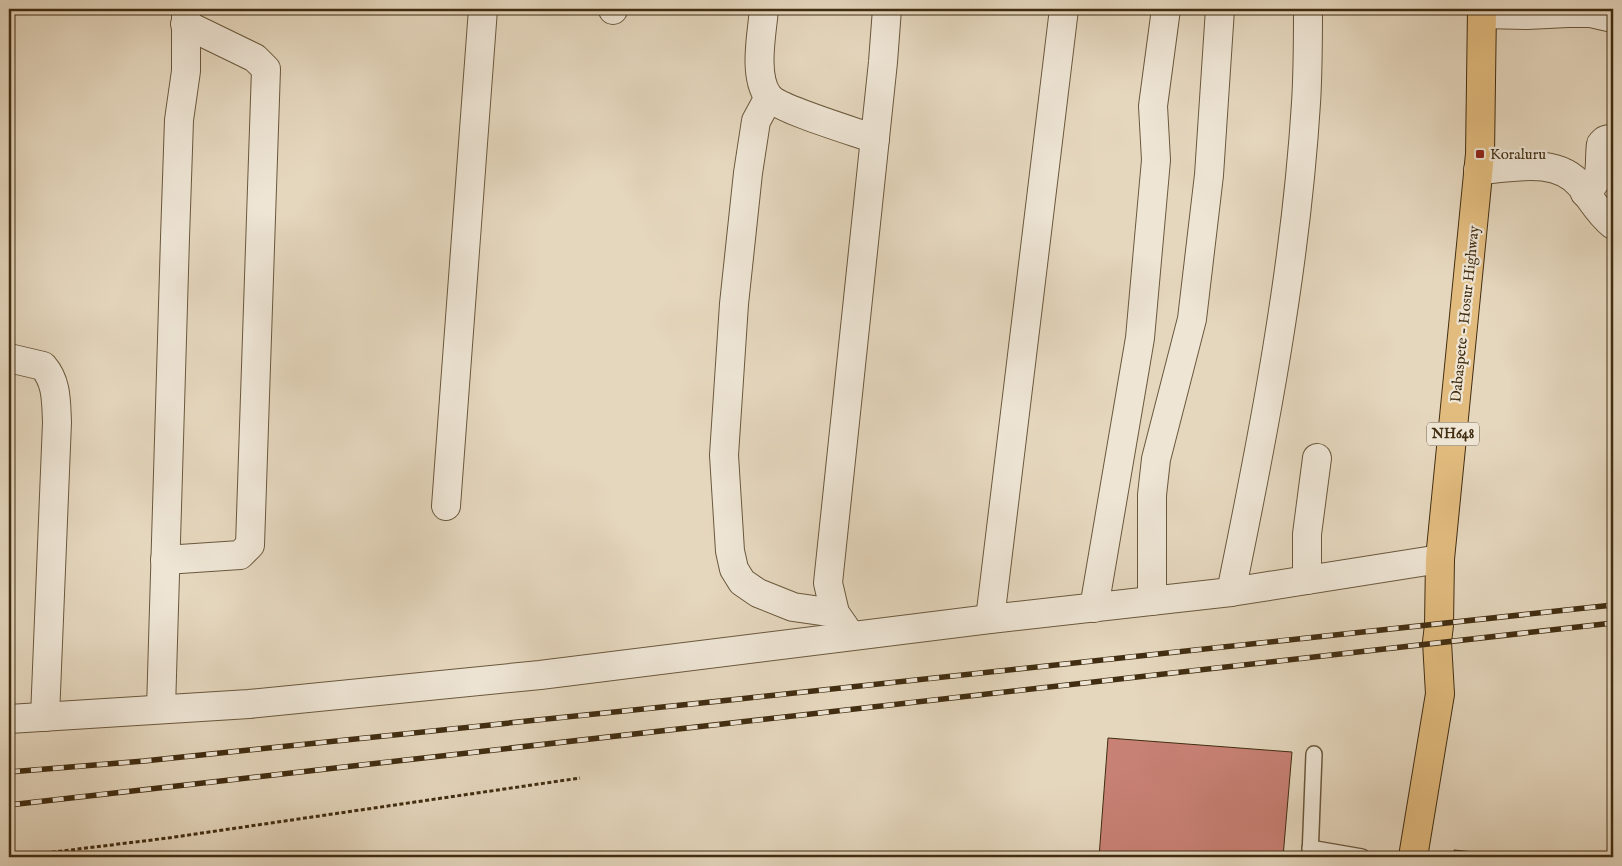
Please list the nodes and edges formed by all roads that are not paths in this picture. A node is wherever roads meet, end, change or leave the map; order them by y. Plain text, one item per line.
1 (483, 9) edge
2 (764, 9) edge
3 (887, 9) edge
4 (1064, 9) edge
5 (1166, 9) edge
6 (1220, 9) edge
7 (1308, 9) edge
8 (1482, 11) edge
9 (186, 17) edge
10 (1613, 18) edge
11 (769, 97) junction
12 (1613, 138) edge
13 (875, 139) junction
14 (1478, 170) junction
15 (1586, 193) junction
16 (1613, 224) edge
17 (9, 358) edge
18 (1317, 458) dead end
19 (446, 506) dead end
20 (1440, 559) junction
21 (165, 560) junction
22 (1306, 580) junction
23 (1231, 592) junction
24 (1152, 601) junction
25 (1094, 608) junction
26 (835, 613) junction
27 (990, 618) junction
28 (851, 636) junction
29 (161, 709) junction
30 (44, 717) junction
31 (9, 719) edge
32 (1314, 754) dead end
33 (1310, 853) edge
34 (1362, 857) edge
35 (1413, 857) edge

1 - 19 street
2 - 11 street
3 - 13 street
4 - 27 street
5 - 25 street
6 - 24 street
7 - 23 street
8 - 10 street
8 - 14 highway, Dabaspete - Hosur Highway / NH648
9 - 21 street
9 - 21 street
11 - 13 street
11 - 26 street
12 - 15 street
13 - 26 street
14 - 15 street
14 - 20 highway, Dabaspete - Hosur Highway / NH648
15 - 16 street
17 - 30 street
18 - 22 street
20 - 22 street
20 - 35 highway, Dabaspete - Hosur Highway / NH648
21 - 29 street
22 - 23 street
23 - 24 street
24 - 25 street
25 - 27 street
26 - 28 street
27 - 28 street
28 - 29 street
29 - 30 street
30 - 31 street
32 - 33 lane
33 - 34 lane

